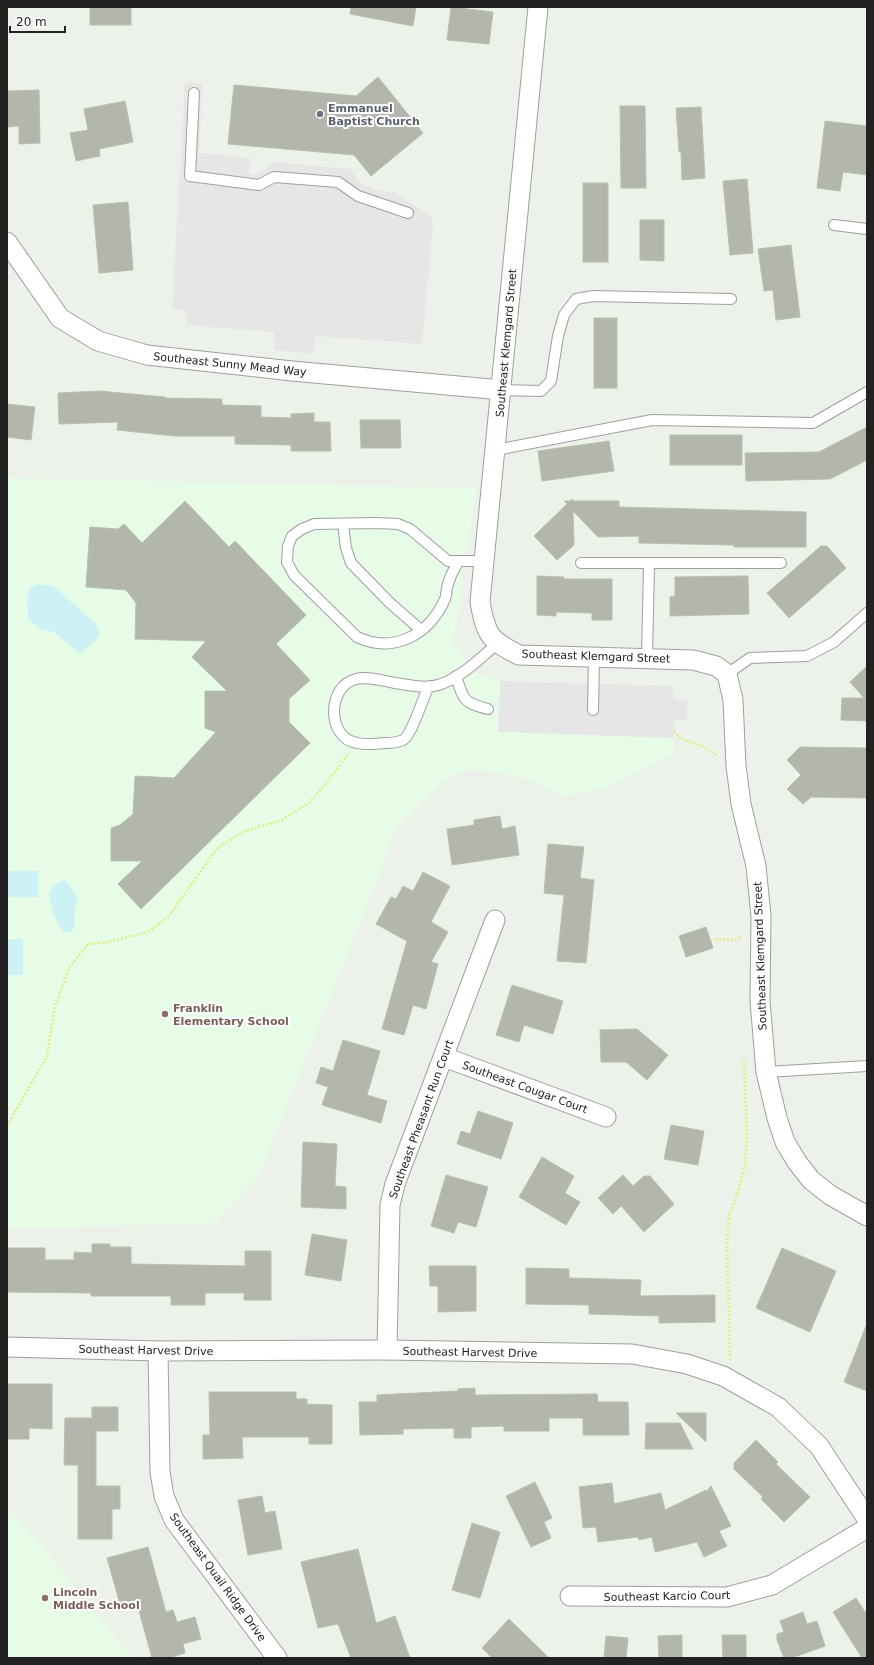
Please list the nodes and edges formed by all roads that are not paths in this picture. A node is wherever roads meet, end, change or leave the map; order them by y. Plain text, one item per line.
1 (538, 7) edge
2 (194, 93) dead end
3 (408, 214) dead end
4 (834, 225) dead end
5 (867, 229) edge
6 (7, 242) edge
7 (731, 299) dead end
8 (502, 390) junction
9 (867, 392) edge
10 (496, 450) junction
11 (343, 524) junction
12 (458, 562) junction
13 (484, 562) junction
14 (581, 563) dead end
15 (781, 563) dead end
16 (648, 564) junction
17 (867, 613) edge
18 (420, 630) junction
19 (497, 644) junction
20 (594, 657) junction
21 (647, 658) junction
22 (727, 674) junction
23 (456, 676) junction
24 (429, 686) junction
25 (488, 709) dead end
26 (594, 710) dead end
27 (495, 920) dead end
28 (444, 1057) junction
29 (867, 1066) edge
30 (766, 1072) junction
31 (606, 1117) dead end
32 (867, 1216) edge
33 (7, 1347) edge
34 (387, 1350) junction
35 (158, 1351) junction
36 (867, 1519) edge
37 (867, 1528) edge
38 (570, 1596) dead end
39 (276, 1658) edge

1 - 8 street, Southeast Klemgard Street
2 - 3 lane
4 - 5 lane
6 - 8 street, Southeast Sunny Mead Way
7 - 8 lane
8 - 10 street, Southeast Klemgard Street
9 - 10 lane
10 - 13 street, Southeast Klemgard Street
11 - 12 lane
11 - 18 lane
11 - 18 lane
12 - 13 lane
12 - 18 lane
13 - 19 street, Southeast Klemgard Street
14 - 16 lane
15 - 16 lane
16 - 21 lane
17 - 22 lane
19 - 20 street, Southeast Klemgard Street
19 - 23 lane
20 - 21 street, Southeast Klemgard Street
20 - 26 lane
21 - 22 street, Southeast Klemgard Street
22 - 30 street, Southeast Klemgard Street
23 - 24 lane
23 - 25 lane
24 - 24 lane
27 - 28 street, Southeast Pheasant Run Court
28 - 31 street, Southeast Cougar Court
28 - 34 street, Southeast Pheasant Run Court
29 - 30 lane
30 - 32 street, Southeast Klemgard Street
33 - 35 street, Southeast Harvest Drive
34 - 35 street, Southeast Harvest Drive
34 - 36 street, Southeast Harvest Drive
35 - 39 street, Southeast Quail Ridge Drive
37 - 38 street, Southeast Karcio Court

